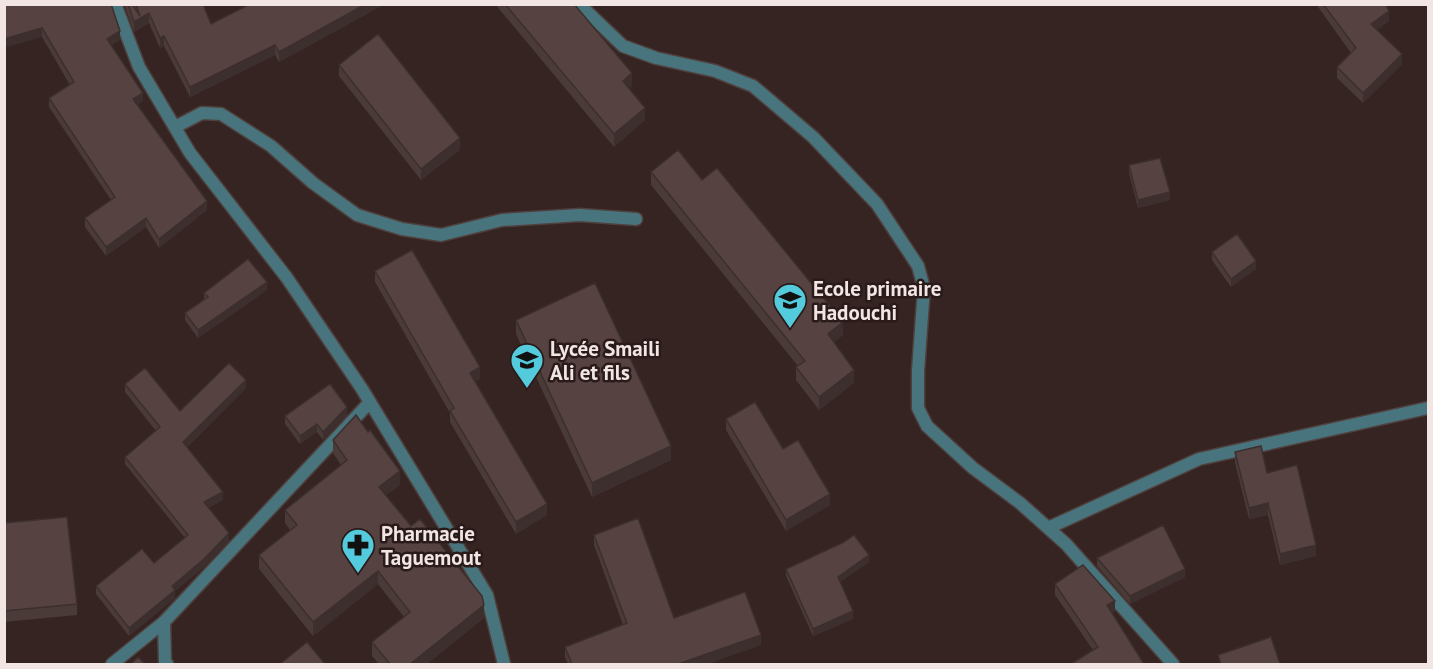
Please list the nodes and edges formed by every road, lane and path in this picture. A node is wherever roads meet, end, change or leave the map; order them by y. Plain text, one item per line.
1 (115, 4) edge
2 (579, 4) edge
3 (175, 127) junction
4 (636, 219) dead end
5 (370, 402) junction
6 (1428, 408) edge
7 (1048, 528) junction
8 (164, 622) junction
9 (112, 664) edge
10 (167, 664) edge
11 (504, 664) edge
12 (1173, 664) edge

1 - 3 street
2 - 7 street
3 - 4 street
3 - 5 street
5 - 8 street
5 - 11 street
6 - 7 street
7 - 12 street
8 - 9 street
8 - 10 street

